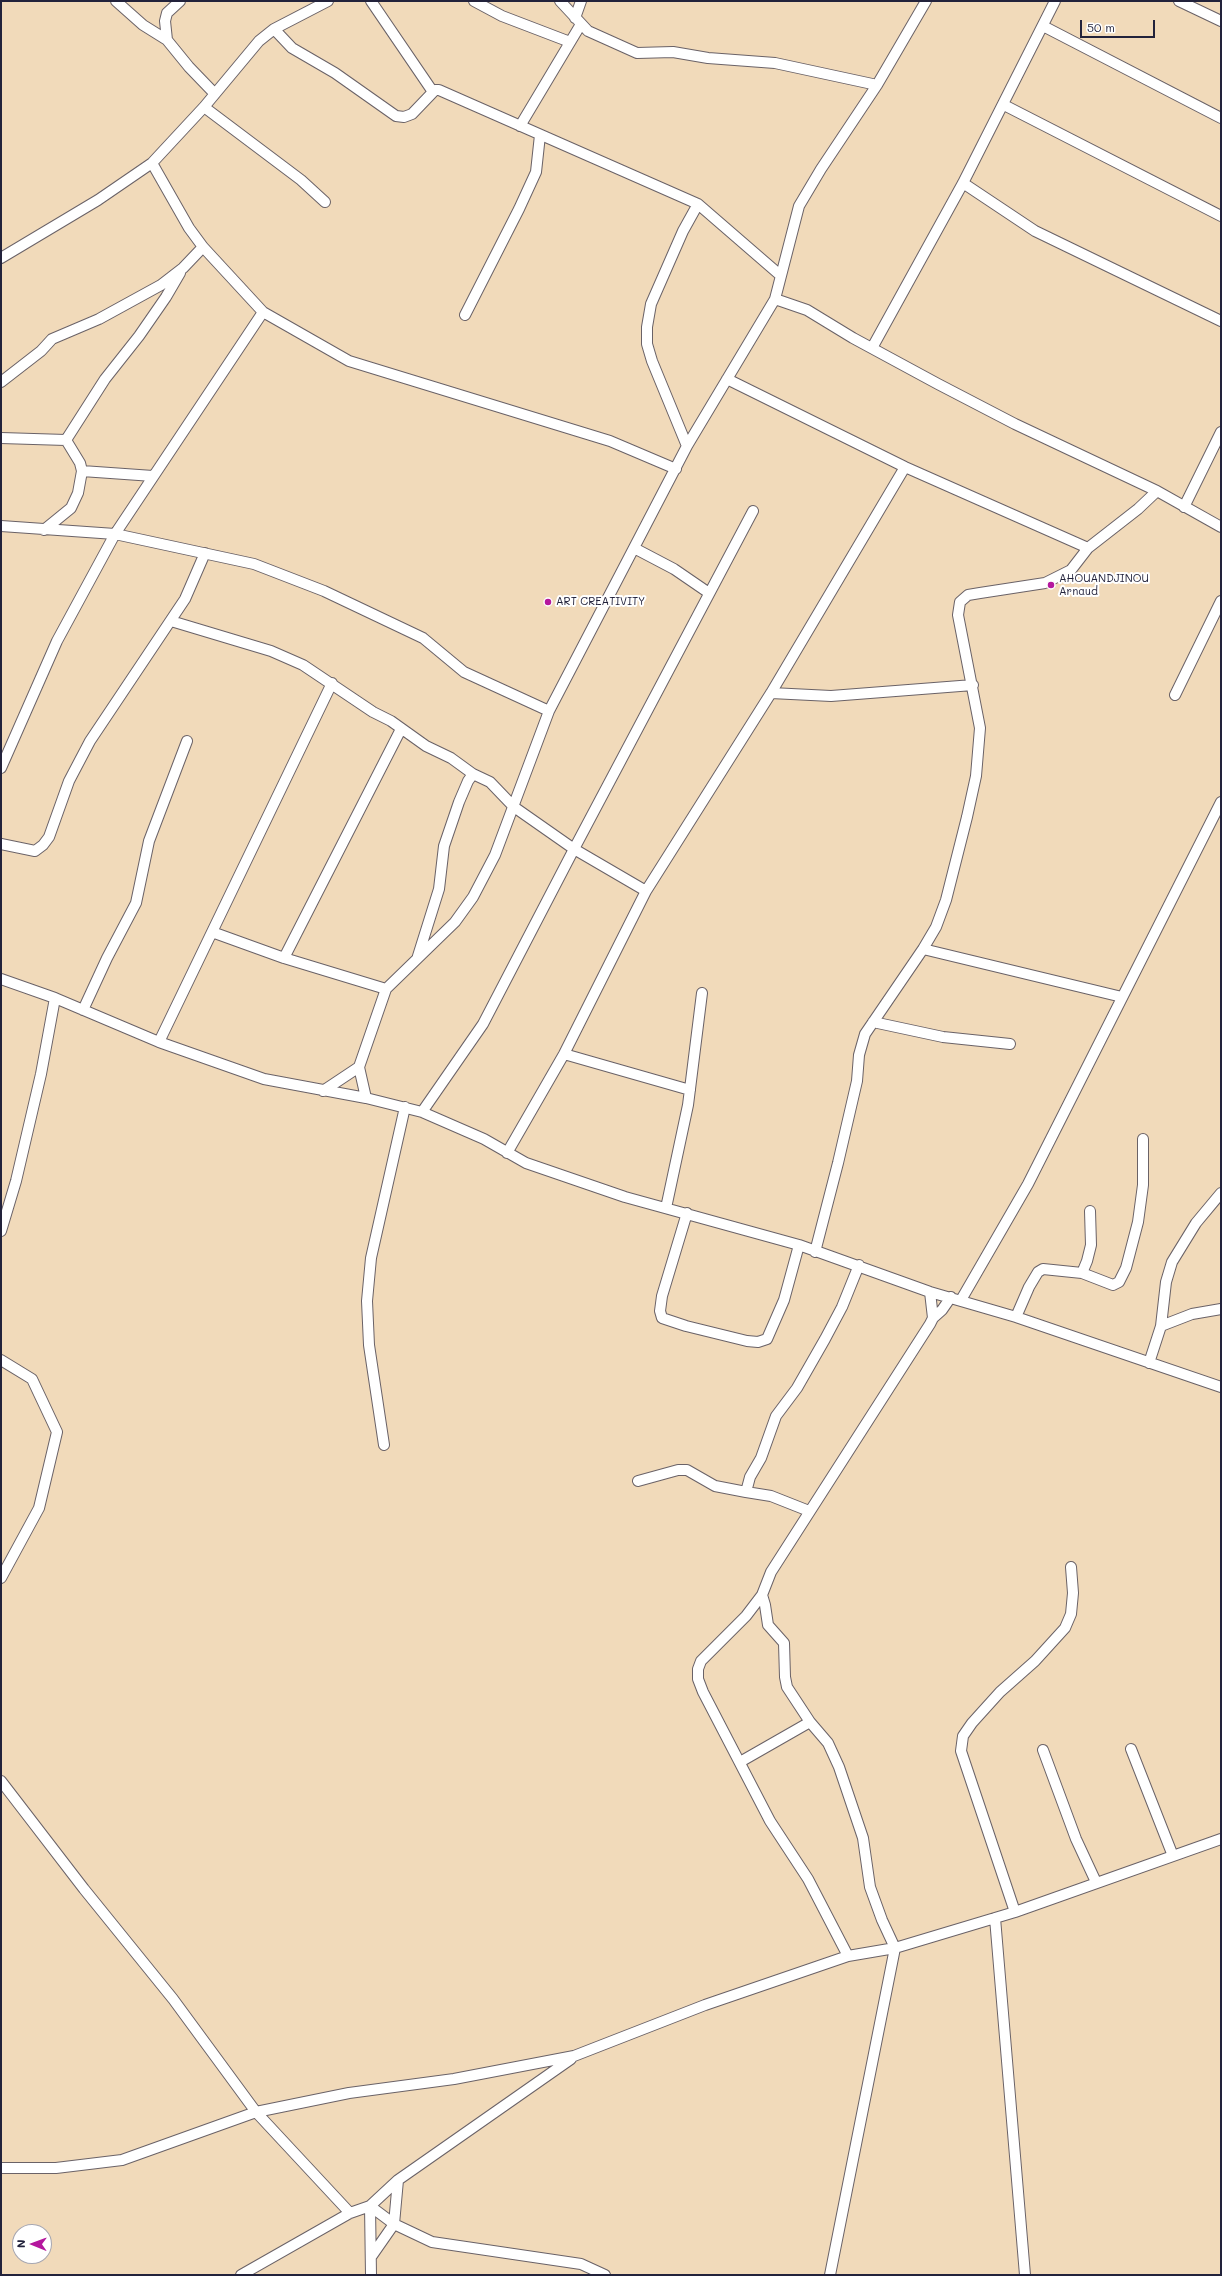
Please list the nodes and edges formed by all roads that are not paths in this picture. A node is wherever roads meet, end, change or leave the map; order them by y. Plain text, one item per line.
1 (116, 1) edge
2 (180, 1) edge
3 (328, 1) edge
4 (371, 1) edge
5 (474, 1) edge
6 (560, 1) edge
7 (581, 1) edge
8 (926, 1) edge
9 (1055, 1) edge
10 (1179, 1) edge
11 (578, 21) junction
12 (1221, 21) edge
13 (1043, 26) junction
14 (274, 28) junction
15 (167, 40) junction
16 (570, 42) junction
17 (877, 84) junction
18 (433, 92) junction
19 (215, 94) junction
20 (1004, 105) junction
21 (204, 107) junction
22 (1221, 118) edge
23 (520, 126) junction
24 (540, 135) junction
25 (152, 163) junction
26 (962, 183) junction
27 (325, 202) dead end
28 (698, 204) junction
29 (1221, 216) edge
30 (203, 247) junction
31 (1, 258) edge
32 (183, 268) junction
33 (780, 275) junction
34 (775, 299) junction
35 (263, 312) junction
36 (465, 315) dead end
37 (1221, 322) edge
38 (872, 348) junction
39 (727, 379) junction
40 (1, 382) edge
41 (1221, 432) edge
42 (1, 438) edge
43 (66, 440) junction
44 (687, 446) junction
45 (905, 466) junction
46 (676, 469) junction
47 (82, 471) junction
48 (153, 476) junction
49 (1157, 491) junction
50 (1184, 507) junction
51 (753, 512) dead end
52 (1, 526) edge
53 (1221, 527) edge
54 (44, 530) junction
55 (115, 534) junction
56 (634, 548) junction
57 (1088, 548) junction
58 (205, 552) junction
59 (709, 593) junction
60 (1221, 601) edge
61 (171, 621) junction
62 (332, 683) junction
63 (972, 685) junction
64 (771, 693) junction
65 (1175, 695) dead end
66 (549, 711) junction
67 (401, 729) junction
68 (187, 741) dead end
69 (1, 768) edge
70 (473, 774) junction
71 (1221, 802) edge
72 (514, 807) junction
73 (1, 844) edge
74 (574, 849) junction
75 (646, 891) junction
76 (212, 932) junction
77 (923, 949) junction
78 (284, 958) junction
79 (417, 958) junction
80 (1, 979) edge
81 (386, 989) junction
82 (702, 993) dead end
83 (1122, 997) junction
84 (55, 998) junction
85 (83, 1010) junction
86 (873, 1022) junction
87 (159, 1042) junction
88 (1010, 1044) dead end
89 (564, 1054) junction
90 (359, 1067) junction
91 (690, 1090) junction
92 (323, 1091) junction
93 (366, 1098) junction
94 (405, 1107) junction
95 (422, 1112) junction
96 (1142, 1139) dead end
97 (507, 1153) junction
98 (1221, 1193) edge
99 (666, 1208) junction
100 (1090, 1211) dead end
101 (687, 1213) junction
102 (1, 1231) edge
103 (799, 1246) junction
104 (815, 1252) junction
105 (859, 1265) junction
106 (1082, 1273) junction
107 (930, 1292) junction
108 (950, 1297) junction
109 (961, 1300) junction
110 (1221, 1309) edge
111 (1016, 1317) junction
112 (933, 1318) junction
113 (1161, 1326) junction
114 (1, 1360) edge
115 (1149, 1363) junction
116 (1221, 1387) edge
117 (384, 1445) dead end
118 (638, 1480) dead end
119 (746, 1492) junction
120 (809, 1511) junction
121 (1071, 1567) dead end
122 (1, 1578) edge
123 (762, 1595) junction
124 (810, 1722) junction
125 (1131, 1749) dead end
126 (1043, 1750) dead end
127 (740, 1762) junction
128 (1, 1781) edge
129 (1221, 1838) edge
130 (1173, 1856) junction
131 (1096, 1882) junction
132 (1015, 1912) junction
133 (995, 1918) junction
134 (895, 1948) junction
135 (848, 1956) junction
136 (574, 2056) junction
137 (256, 2112) junction
138 (1, 2168) edge
139 (398, 2180) junction
140 (370, 2206) junction
141 (350, 2213) junction
142 (394, 2224) junction
143 (371, 2257) junction
144 (241, 2275) edge
145 (371, 2275) edge
146 (605, 2275) edge
147 (830, 2275) edge
148 (1025, 2275) edge

1 - 15 street
2 - 15 street
3 - 14 street
4 - 18 street
5 - 16 street
6 - 11 street
7 - 11 street
8 - 17 street
9 - 13 street
10 - 12 street
11 - 16 street
11 - 17 street
13 - 20 street
13 - 22 street
14 - 18 street
14 - 19 street
15 - 19 street
16 - 23 street
17 - 33 street
18 - 23 street
19 - 21 street
20 - 26 street
20 - 29 street
21 - 25 street
21 - 27 street
23 - 24 street
24 - 28 street
24 - 36 street
25 - 30 street
25 - 31 street
26 - 37 street
26 - 38 street
28 - 33 street
28 - 44 street
30 - 32 street
30 - 35 street
32 - 40 street
32 - 43 street
33 - 34 street
34 - 38 street
34 - 39 street
35 - 46 street
35 - 48 street
38 - 49 street
39 - 44 street
39 - 45 street
41 - 50 street
42 - 43 street
43 - 47 street
44 - 46 street
45 - 57 street
45 - 64 street
46 - 56 street
47 - 48 street
47 - 54 street
48 - 55 street
49 - 50 street
49 - 57 street
50 - 53 street
51 - 59 street
52 - 54 street
54 - 55 street
55 - 58 street
55 - 69 street
56 - 59 street
56 - 66 street
57 - 63 street
58 - 61 street
58 - 66 street
59 - 74 street
60 - 65 street
61 - 62 street
61 - 73 street
62 - 67 street
62 - 76 street
63 - 64 street
63 - 77 street
64 - 75 street
66 - 72 street
67 - 70 street
67 - 78 street
68 - 85 street
70 - 72 street
70 - 79 street
71 - 83 street
72 - 74 street
72 - 79 street
74 - 75 street
74 - 95 street
75 - 89 street
76 - 78 street
76 - 87 street
77 - 83 street
77 - 86 street
78 - 81 street
79 - 81 street
80 - 84 street
81 - 90 street
82 - 91 street
83 - 109 street
84 - 85 street
84 - 102 street
85 - 87 street
86 - 88 street
86 - 104 street
87 - 92 street
89 - 91 street
89 - 97 street
90 - 92 street
90 - 93 street
91 - 99 street
92 - 93 street
93 - 94 street
94 - 95 street
94 - 117 street
95 - 97 street
96 - 106 street
97 - 99 street
98 - 113 street
99 - 101 street
100 - 106 street
101 - 103 street
101 - 103 street
103 - 104 street
104 - 105 street
105 - 107 street
105 - 119 street
106 - 111 street
107 - 108 street
107 - 112 street
108 - 109 street
108 - 112 street
109 - 111 street
110 - 113 street
111 - 115 street
112 - 120 street
113 - 115 street
114 - 122 street
115 - 116 street
118 - 119 street
119 - 120 street
120 - 123 street
121 - 132 street
123 - 124 street
123 - 127 street
124 - 127 street
124 - 134 street
125 - 130 street
126 - 131 street
127 - 135 street
128 - 137 street
129 - 130 street
130 - 131 street
131 - 132 street
132 - 133 street
133 - 134 street
133 - 148 street
134 - 135 street
134 - 147 street
135 - 136 street
136 - 137 street
136 - 139 street
137 - 138 street
137 - 141 street
139 - 140 street
139 - 142 street
140 - 141 street
140 - 142 street
140 - 143 street
141 - 144 street
142 - 143 street
142 - 146 street
143 - 145 street

